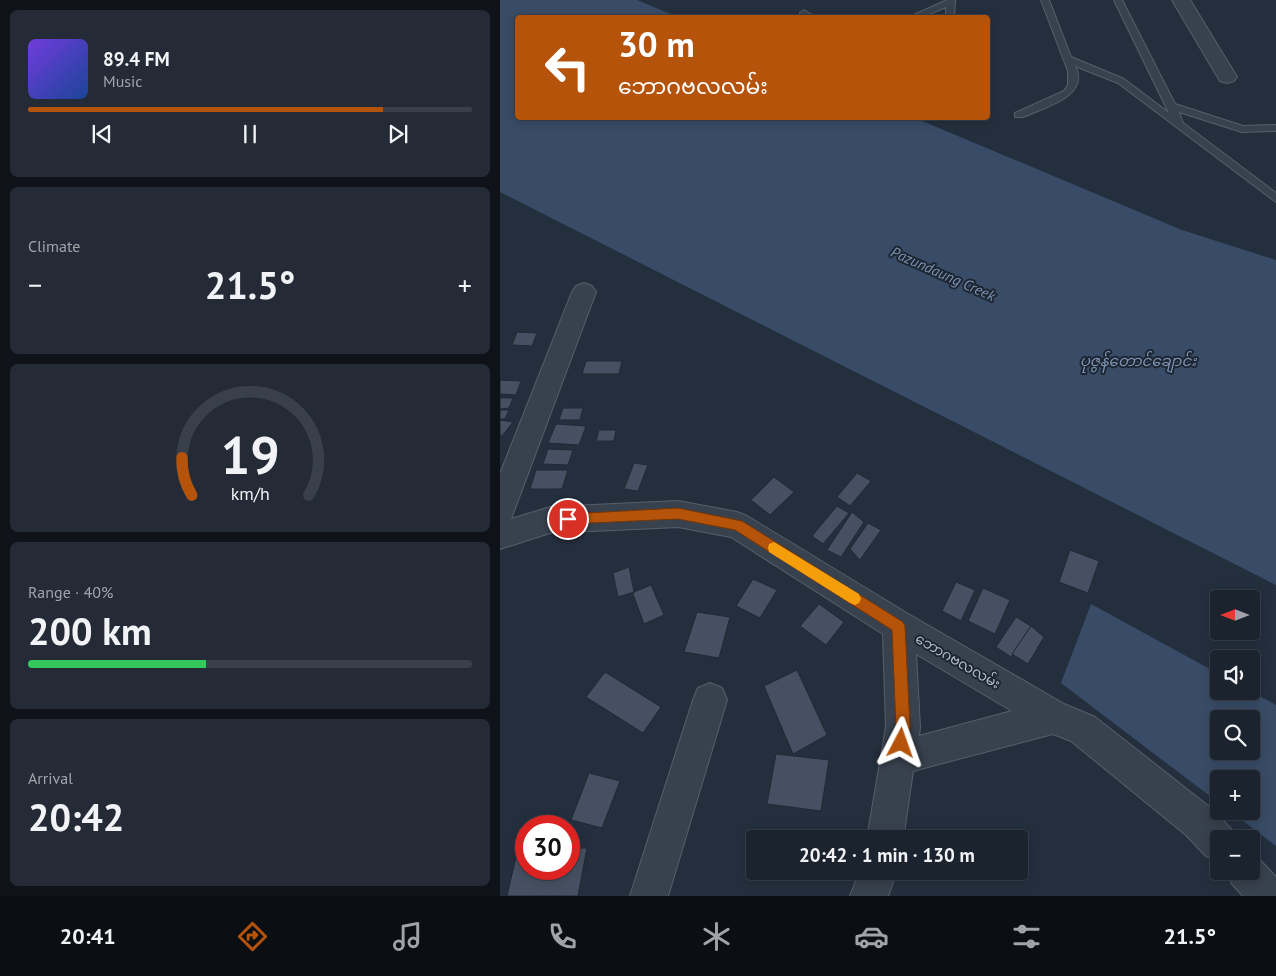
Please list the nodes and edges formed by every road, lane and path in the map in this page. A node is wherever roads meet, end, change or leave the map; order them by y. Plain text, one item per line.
1 (1045, 0) edge
2 (1118, 0) edge
3 (1180, 0) edge
4 (951, 1) edge
5 (918, 15) edge
6 (951, 15) edge
7 (1066, 59) junction
8 (1227, 77) dead end
9 (1171, 106) junction
10 (1019, 116) dead end
11 (1180, 125) junction
12 (1276, 128) edge
13 (1276, 198) edge
14 (584, 292) dead end
15 (500, 511) edge
16 (500, 536) edge
17 (899, 626) junction
18 (710, 700) dead end
19 (1053, 717) junction
20 (899, 758) junction
21 (887, 830) edge
22 (1210, 834) edge
23 (875, 880) edge
24 (1253, 880) edge
25 (649, 896) edge
26 (869, 896) edge
27 (1268, 896) edge

1 - 7 lane
2 - 9 lane
3 - 8 street
4 - 5 lane
4 - 6 lane
7 - 10 lane
7 - 11 lane
9 - 11 lane
9 - 12 lane
11 - 13 lane
14 - 15 street
16 - 17 street, ဘောဂဗလလမ်း
17 - 19 street, ဘောဂဗလလမ်း
17 - 20 street
18 - 25 street
19 - 20 street
19 - 22 street, ဘောဂဗလလမ်း
20 - 21 street
23 - 26 street
24 - 27 street

